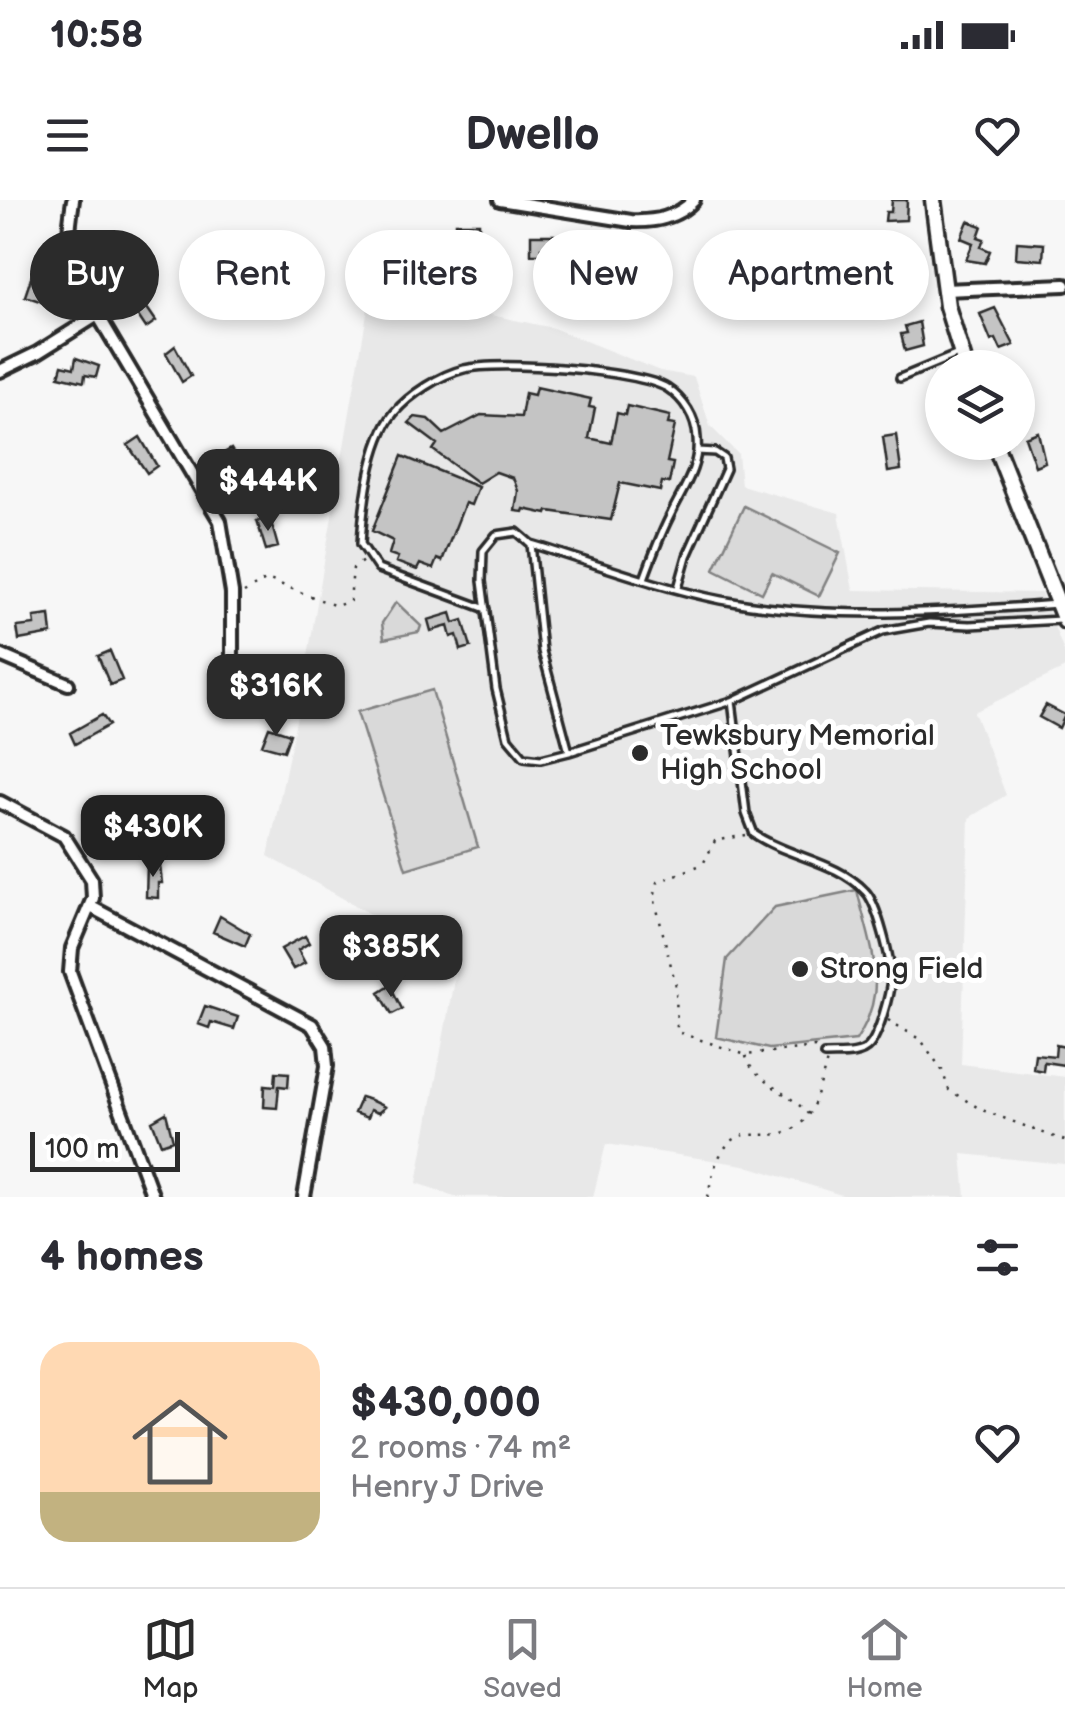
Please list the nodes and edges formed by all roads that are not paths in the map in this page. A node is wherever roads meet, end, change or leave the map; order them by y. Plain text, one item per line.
1 (74, 200) edge
2 (500, 200) edge
3 (694, 200) edge
4 (933, 200) edge
5 (69, 230) edge
6 (1065, 284) edge
7 (944, 290) junction
8 (90, 320) edge
9 (98, 320) edge
10 (961, 350) edge
11 (925, 371) edge
12 (0, 372) edge
13 (900, 378) dead end
14 (697, 451) junction
15 (1001, 460) edge
16 (531, 544) junction
17 (644, 579) junction
18 (678, 588) junction
19 (1058, 604) junction
20 (486, 609) junction
21 (1065, 620) edge
22 (0, 655) edge
23 (232, 671) dead end
24 (68, 684) dead end
25 (732, 701) junction
26 (568, 752) junction
27 (0, 802) edge
28 (90, 908) junction
29 (826, 1054) road end
30 (153, 1197) edge
31 (304, 1197) edge

1 - 5 street
2 - 3 street
4 - 7 main road
6 - 7 street
7 - 10 main road
8 - 12 street
9 - 23 street
11 - 13 lane
14 - 17 lane
14 - 18 lane
14 - 20 lane
15 - 19 main road
16 - 17 lane
16 - 20 lane
16 - 26 lane
17 - 18 lane
18 - 19 lane
19 - 21 main road
20 - 26 lane
21 - 25 lane
22 - 24 street
25 - 26 lane
25 - 29 lane
27 - 28 street
28 - 30 street
28 - 31 street

